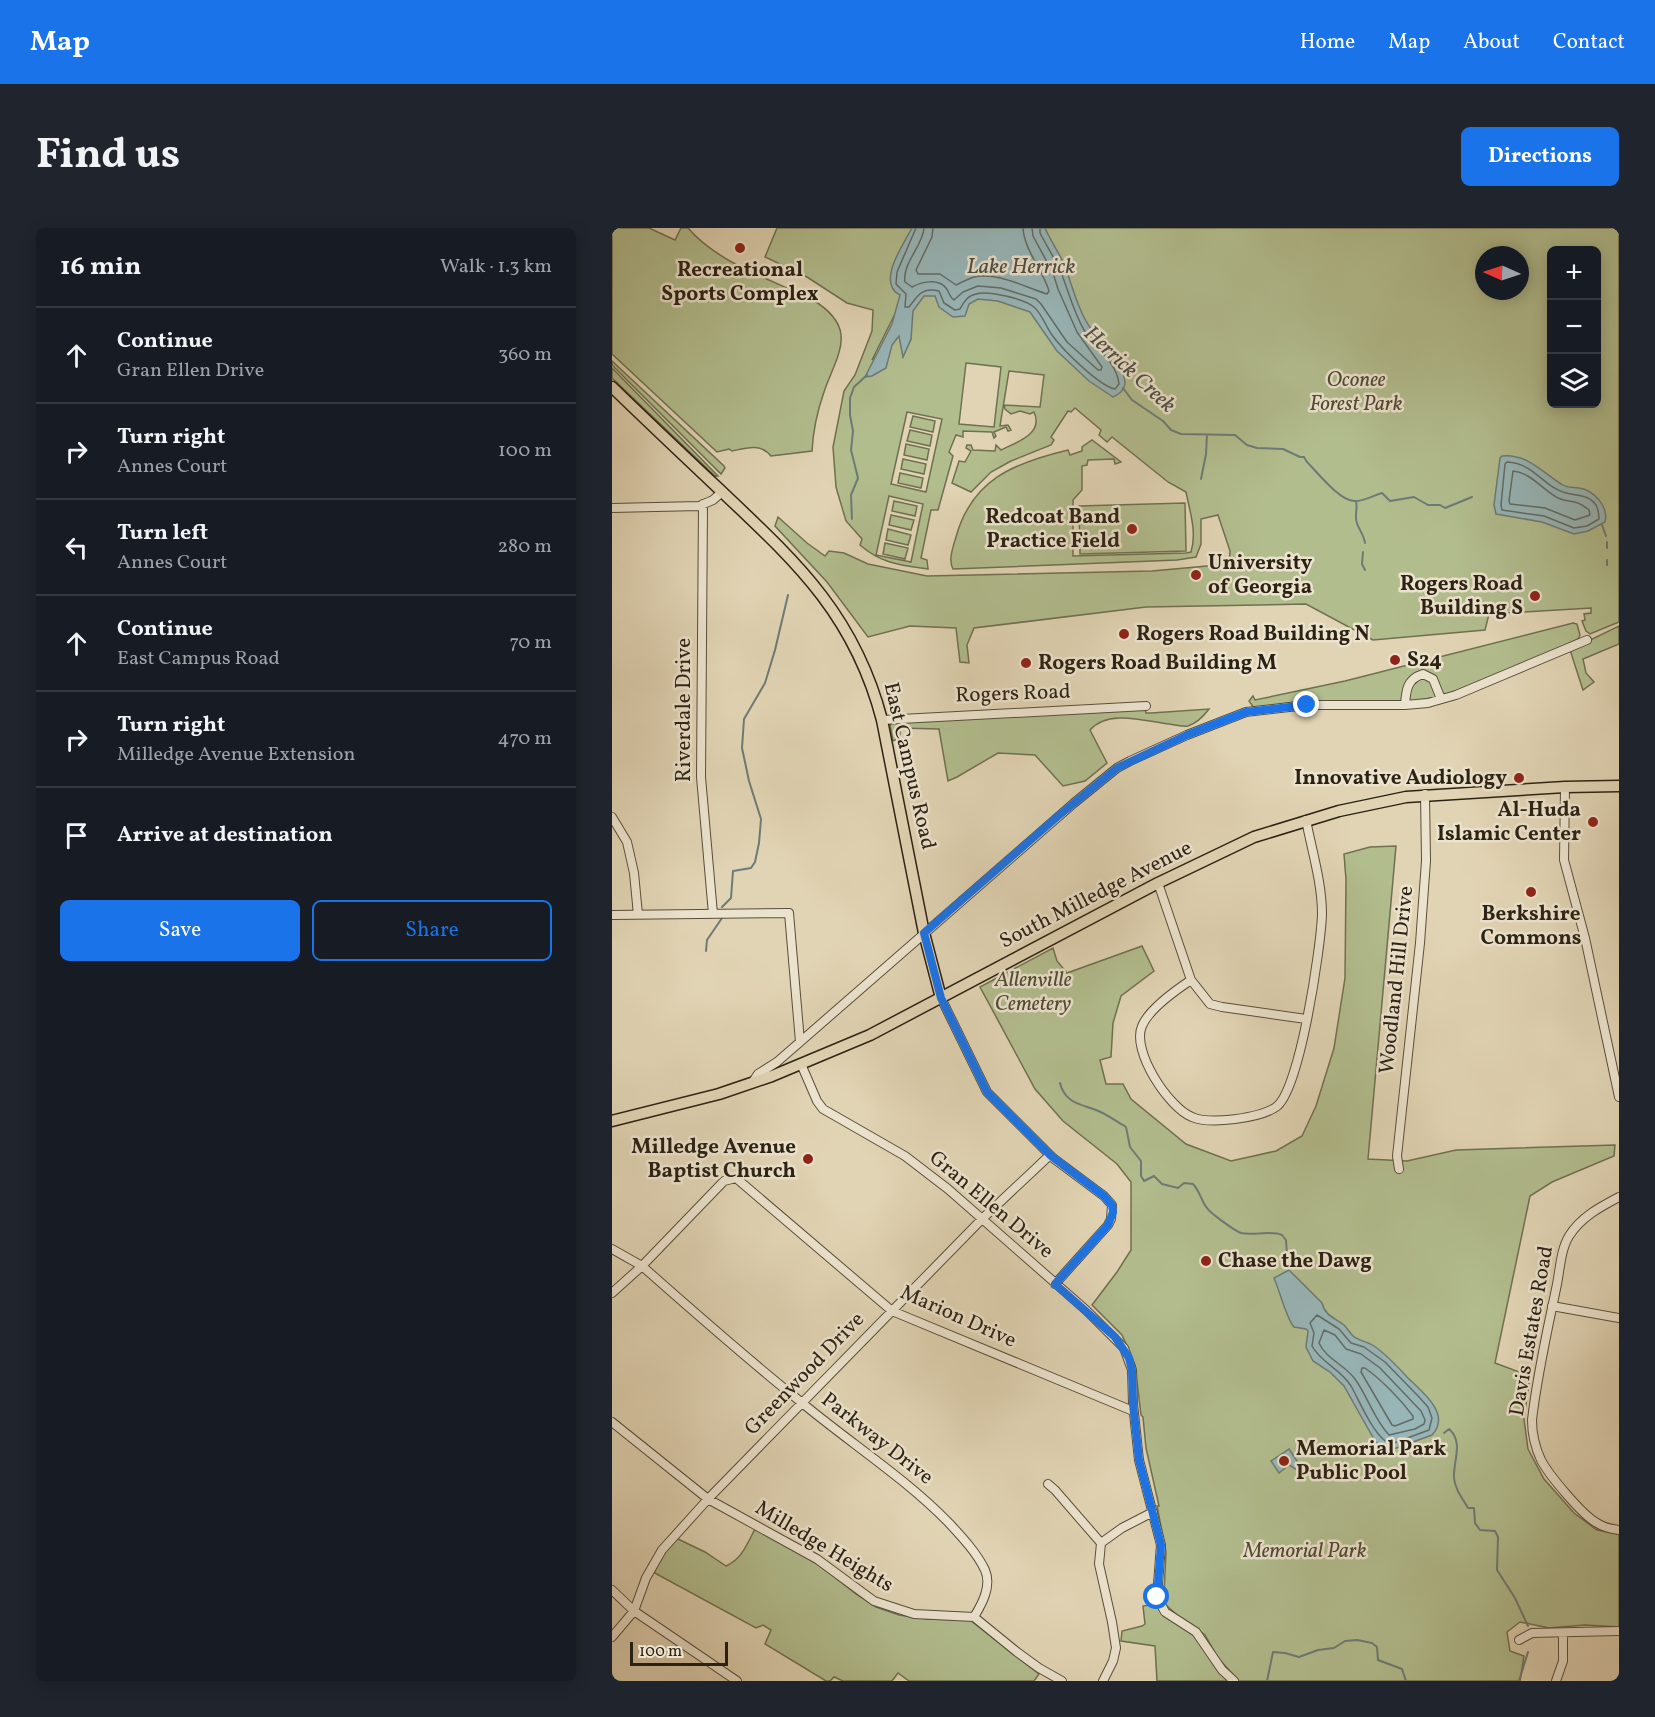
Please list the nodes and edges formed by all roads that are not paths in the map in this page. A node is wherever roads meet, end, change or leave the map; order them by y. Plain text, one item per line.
1 (612, 387) edge
2 (722, 492) junction
3 (703, 504) junction
4 (612, 508) edge
5 (1587, 640) dead end
6 (1441, 699) junction
7 (1405, 705) junction
8 (1146, 706) dead end
9 (882, 720) junction
10 (1619, 786) edge
11 (1565, 787) junction
12 (1425, 794) junction
13 (612, 817) edge
14 (1306, 820) junction
15 (1158, 883) junction
16 (713, 914) junction
17 (612, 915) edge
18 (638, 915) junction
19 (924, 933) junction
20 (1191, 980) junction
21 (941, 998) junction
22 (1306, 1018) junction
23 (800, 1042) junction
24 (801, 1064) junction
25 (752, 1083) junction
26 (1619, 1097) edge
27 (612, 1121) edge
28 (1050, 1155) junction
29 (1399, 1169) dead end
30 (1619, 1197) edge
31 (982, 1219) junction
32 (612, 1249) edge
33 (642, 1266) junction
34 (1055, 1284) junction
35 (612, 1293) edge
36 (1552, 1306) junction
37 (892, 1311) junction
38 (1619, 1318) edge
39 (801, 1403) junction
40 (1133, 1411) junction
41 (612, 1422) edge
42 (1048, 1484) dead end
43 (708, 1499) junction
44 (1153, 1512) junction
45 (1619, 1530) edge
46 (1101, 1543) junction
47 (612, 1590) edge
48 (634, 1611) junction
49 (974, 1617) junction
50 (1619, 1631) edge
51 (1563, 1633) junction
52 (612, 1637) edge
53 (1519, 1640) dead end
54 (737, 1681) edge
55 (1062, 1681) edge
56 (1103, 1681) edge
57 (1234, 1681) edge
58 (1556, 1681) edge

1 - 2 main road, East Campus Road
2 - 3 street
2 - 9 main road, East Campus Road
3 - 4 street
3 - 16 street, Riverdale Drive
5 - 6 street
6 - 7 street
6 - 7 street
7 - 19 street
8 - 9 street, Rogers Road
9 - 19 main road, East Campus Road
10 - 11 main road, South Milledge Avenue
11 - 12 main road, South Milledge Avenue
11 - 26 street
12 - 14 main road, South Milledge Avenue
12 - 29 street, Woodland Hill Drive
13 - 18 street
14 - 15 main road, South Milledge Avenue
14 - 22 street
15 - 20 street
15 - 21 main road, South Milledge Avenue
16 - 18 street
16 - 23 street
17 - 18 street
19 - 21 main road, East Campus Road
19 - 23 street
20 - 22 street
20 - 22 street
21 - 24 main road, South Milledge Avenue
21 - 28 street
23 - 25 street
24 - 25 main road, South Milledge Avenue
24 - 31 street, Gran Ellen Drive
25 - 27 main road, South Milledge Avenue
28 - 31 street, Greenwood Drive
28 - 34 street
30 - 36 street, Davis Estates Road
31 - 34 street, Gran Ellen Drive
31 - 37 street, Greenwood Drive
32 - 33 street, Parkway Drive
33 - 35 street
33 - 37 street, Marion Drive
33 - 39 street, Parkway Drive
34 - 40 street, Gran Ellen Drive
36 - 38 street
36 - 45 street, Davis Estates Road
37 - 39 street, Greenwood Drive
37 - 40 street, Marion Drive
39 - 43 street, Greenwood Drive
39 - 49 street, Parkway Drive
40 - 44 street, Gran Ellen Drive
41 - 43 street, Milledge Heights
42 - 46 street
43 - 48 street, Greenwood Drive
43 - 49 street, Milledge Heights
44 - 46 street
44 - 57 street, Gran Ellen Drive
46 - 56 street
47 - 48 street
48 - 52 street, Greenwood Drive
48 - 54 street
49 - 55 street
50 - 51 street
51 - 53 street
51 - 58 street

